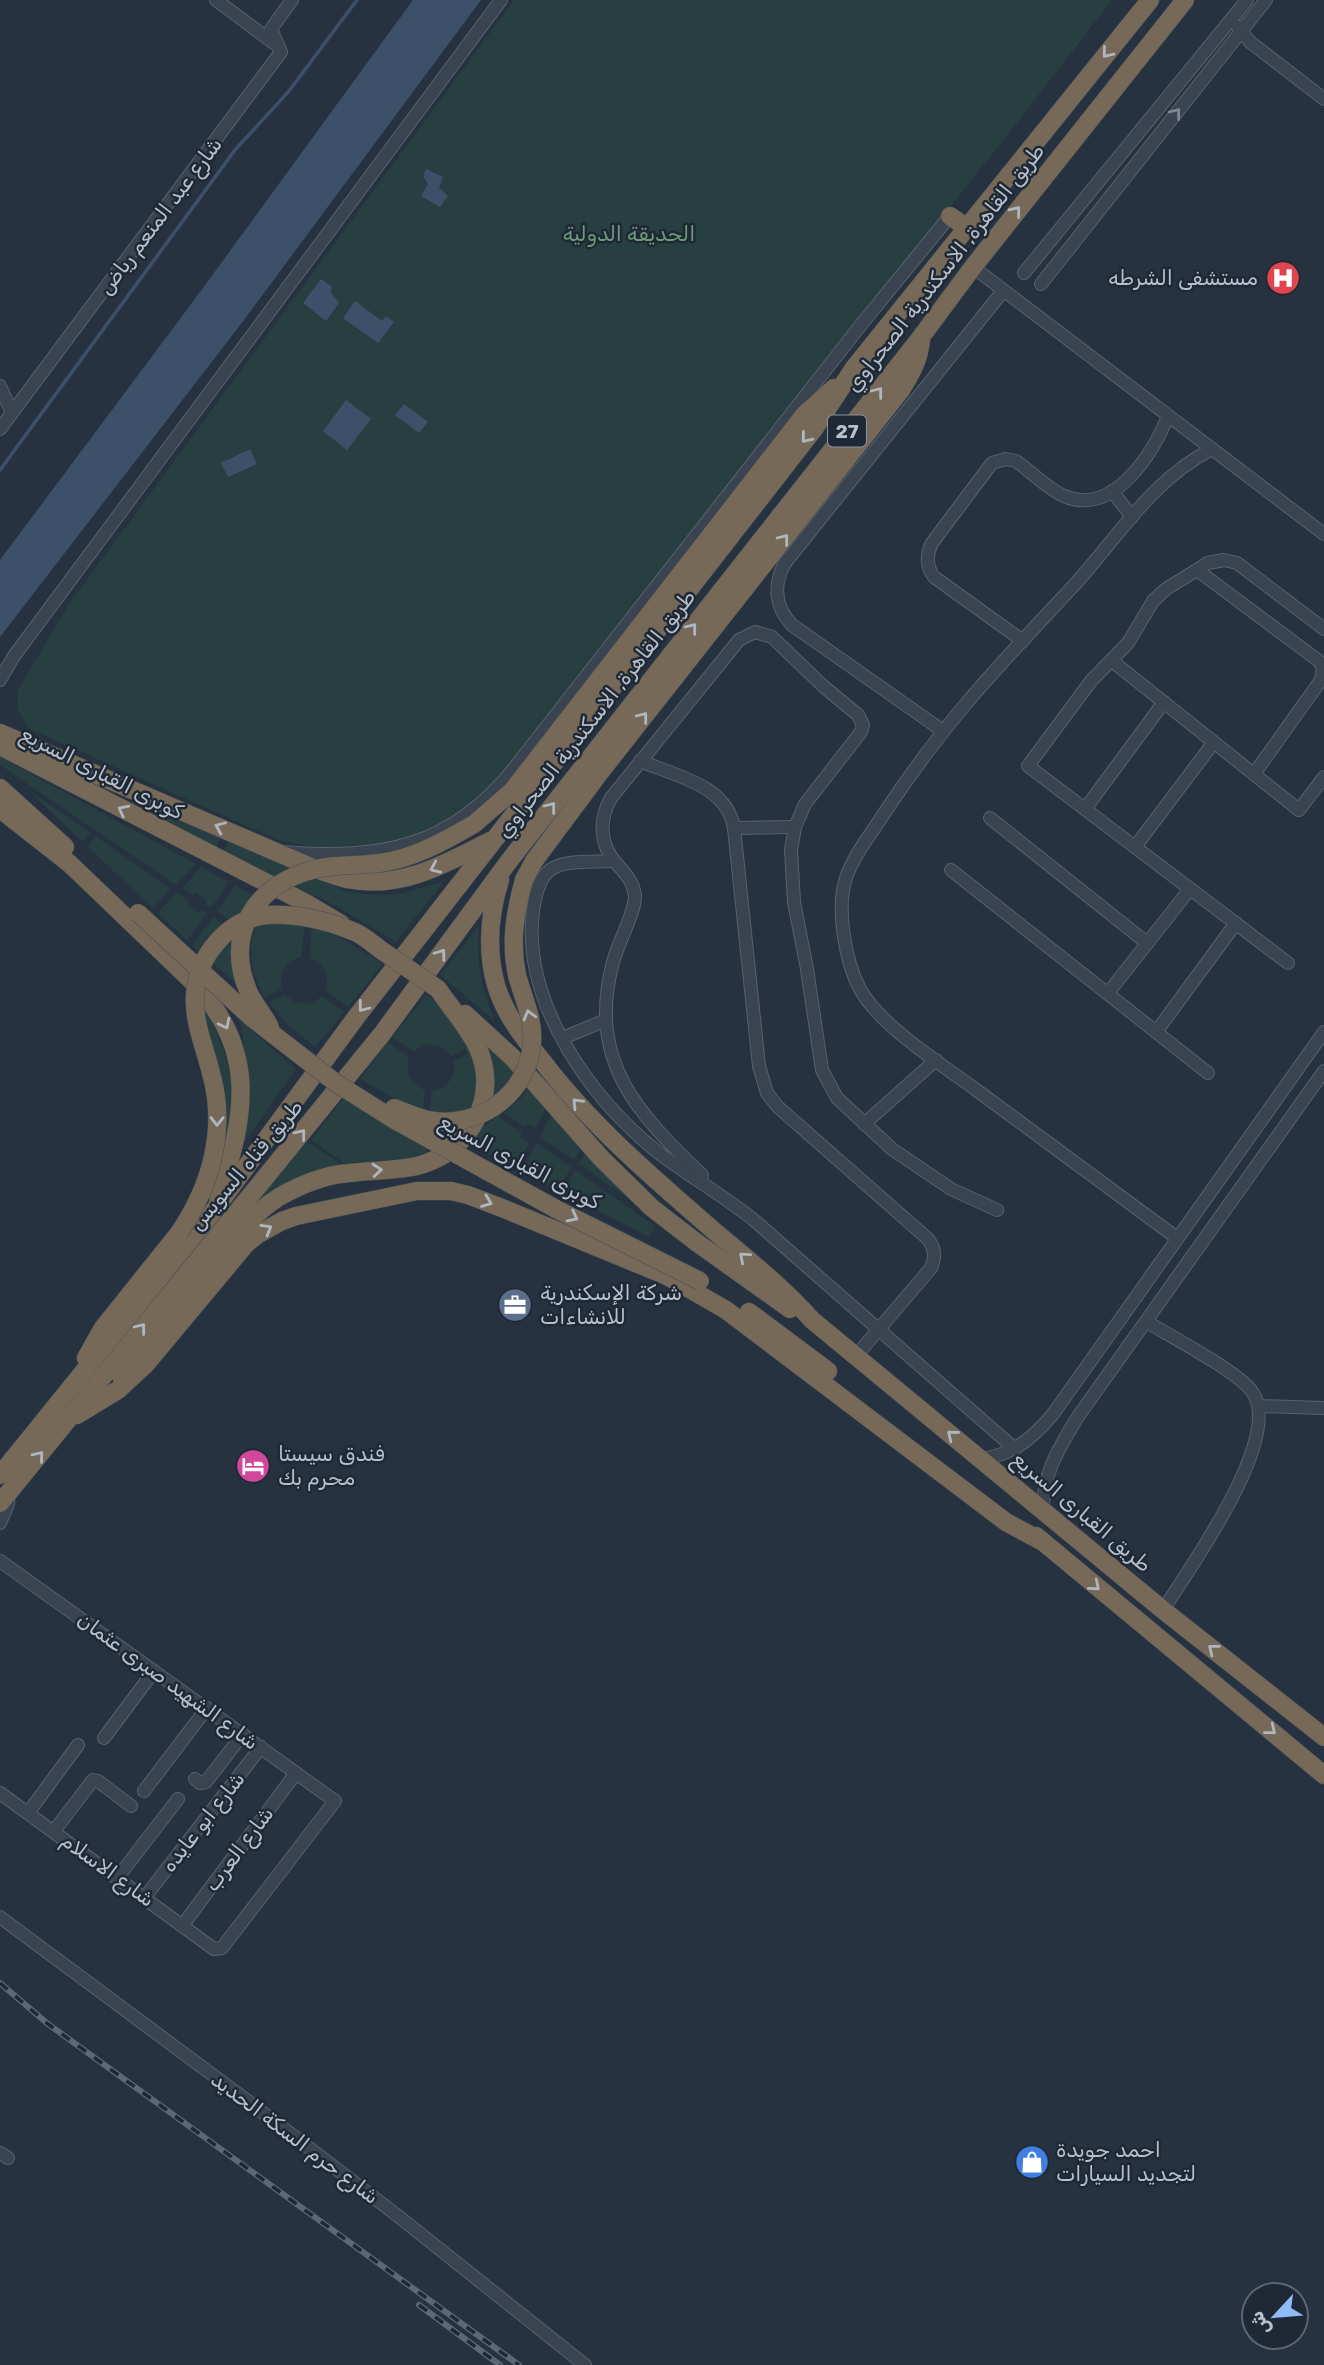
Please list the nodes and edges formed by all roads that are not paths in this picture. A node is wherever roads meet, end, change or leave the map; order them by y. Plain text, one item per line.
1 (216, 0) edge
2 (292, 0) edge
3 (501, 0) edge
4 (1150, 0) edge
5 (1185, 0) edge
6 (1247, 0) edge
7 (1266, 0) edge
8 (1233, 18) junction
9 (1241, 31) junction
10 (280, 49) junction
11 (1324, 99) edge
12 (950, 216) joint
13 (966, 228) junction
14 (972, 267) junction
15 (1024, 273) dead end
16 (1041, 284) dead end
17 (1003, 291) junction
18 (921, 337) junction
19 (846, 380) junction
20 (0, 386) edge
21 (12, 413) junction
22 (1168, 416) junction
23 (0, 429) edge
24 (1212, 449) junction
25 (1112, 491) junction
26 (1132, 517) junction
27 (1324, 534) edge
28 (1197, 570) junction
29 (1324, 629) edge
30 (1023, 641) junction
31 (1112, 661) junction
32 (0, 680) edge
33 (1164, 702) junction
34 (943, 731) junction
35 (0, 733) edge
36 (1214, 742) junction
37 (0, 746) edge
38 (640, 761) junction
39 (1254, 774) junction
40 (1324, 777) edge
41 (0, 788) edge
42 (0, 809) edge
43 (1085, 809) junction
44 (990, 818) dead end
45 (795, 827) junction
46 (734, 828) junction
47 (496, 838) junction
48 (1135, 847) junction
49 (272, 850) junction
50 (509, 861) junction
51 (614, 861) junction
52 (951, 870) dead end
53 (1190, 889) junction
54 (1236, 923) junction
55 (357, 933) junction
56 (1147, 943) junction
57 (1288, 963) dead end
58 (438, 989) junction
59 (1108, 993) junction
60 (606, 1020) junction
61 (1156, 1032) junction
62 (1324, 1032) edge
63 (563, 1038) junction
64 (278, 1040) junction
65 (936, 1060) junction
66 (1324, 1071) edge
67 (1208, 1073) dead end
68 (366, 1102) junction
69 (864, 1124) junction
70 (701, 1181) junction
71 (997, 1210) dead end
72 (212, 1213) junction
73 (1177, 1238) junction
74 (812, 1320) junction
75 (1147, 1322) junction
76 (878, 1331) junction
77 (856, 1356) junction
78 (77, 1380) junction
79 (102, 1400) junction
80 (1259, 1406) junction
81 (1324, 1408) edge
82 (68, 1420) junction
83 (22, 1446) junction
84 (1015, 1449) junction
85 (982, 1459) junction
86 (0, 1461) edge
87 (0, 1475) edge
88 (5, 1497) edge
89 (1043, 1509) junction
90 (0, 1523) edge
91 (1043, 1542) junction
92 (0, 1561) edge
93 (1163, 1610) junction
94 (154, 1671) junction
95 (207, 1708) junction
96 (243, 1734) junction
97 (1324, 1737) edge
98 (104, 1738) dead end
99 (78, 1745) dead end
100 (261, 1748) junction
101 (296, 1773) junction
102 (1324, 1775) edge
103 (195, 1779) dead end
104 (144, 1791) dead end
105 (0, 1793) edge
106 (178, 1798) dead end
107 (131, 1806) dead end
108 (28, 1813) junction
109 (54, 1831) junction
110 (118, 1877) junction
111 (145, 1897) junction
112 (0, 1917) edge
113 (182, 1926) junction
114 (214, 1949) joint
115 (585, 2365) edge

1 - 10 street
2 - 10 street
3 - 32 street
4 -> 13 highway, طريق القاهرة, الاسكندرية الصحراوي / 27
14 -> 5 highway, طريق القاهرة, الاسكندرية الصحراوي / 27
6 - 8 street
7 - 9 street
8 - 9 street
8 - 15 street
9 - 11 street
16 -> 9 street
10 - 21 street, شارع عبد المنعم رياض
12 - 13 highway
12 - 49 street
13 - 19 highway, طريق القاهرة, الاسكندرية الصحراوي / 27
14 - 17 street
14 - 18 highway, طريق القاهرة, الاسكندرية الصحراوي / 27
17 - 22 street
17 - 34 street
50 -> 18 highway, طريق القاهرة, الاسكندرية الصحراوي / 27
68 -> 18 highway, bridge
19 -> 47 highway, طريق القاهرة, الاسكندرية الصحراوي / 27
19 - 64 highway, bridge
20 - 21 street
21 - 23 street, شارع عبد المنعم رياض
22 - 24 street
22 - 25 street
24 - 26 street
24 - 27 street
25 - 26 street
25 - 30 street
26 - 30 street
28 - 29 street
28 - 31 street
28 - 39 street
30 - 34 street
31 - 33 street
31 - 43 street
33 - 36 street
33 - 43 street
34 - 65 street
49 -> 35 highway
36 - 39 street
36 - 48 street
55 -> 37 highway, كوبرى القبارى السريع, bridge
38 - 45 street
38 - 46 street
38 - 51 street
39 - 40 street
41 - 64 highway, كوبرى القبارى السريع, bridge
42 -> 72 highway
43 - 48 street
44 - 56 street
45 - 46 street
45 - 69 street
46 - 76 street
47 -> 49 highway
47 -> 72 highway, طريق قناه السويس
48 - 53 street
74 -> 50 highway
82 -> 50 highway, طريق قناه السويس
51 - 60 street
51 - 63 street
52 - 59 street
53 - 54 street
53 - 56 street
54 - 57 street
54 - 61 street
55 - 58 highway, كوبرى القبارى السريع, bridge
55 -> 78 highway, bridge
56 - 59 street
58 - 74 highway, كوبرى القبارى السريع
79 -> 58 highway, bridge
59 - 61 street
60 - 63 street
60 - 70 street
61 - 67 street
62 - 73 street
63 - 70 street
64 - 68 highway, كوبرى القبارى السريع, bridge
65 - 69 street
65 - 73 street
66 - 75 street
68 -> 91 highway, كوبرى القبارى السريع, bridge
69 - 71 street
70 - 76 street
72 - 78 highway, طريق قناه السويس
73 - 84 street
74 - 77 highway, طريق القبارى السريع
75 - 80 street
75 - 89 street
76 - 77 street
76 - 84 street
85 -> 77 highway, طريق القبارى السريع
78 - 83 highway, طريق قناه السويس
79 - 82 highway
79 -> 91 highway
80 - 81 street
80 - 93 street
88 -> 82 highway, طريق قناه السويس
83 - 86 street, طريق قناه السويس
83 - 87 highway, طريق قناه السويس
84 - 85 street
85 - 89 highway, طريق القبارى السريع
88 - 90 street, طريق قناه السويس
89 - 93 highway, طريق القبارى السريع
91 -> 102 highway
92 - 94 street, شارع الشهيد صبرى عثمان
97 -> 93 highway, طريق القبارى السريع
94 - 95 street, شارع الشهيد صبرى عثمان
94 - 98 street
95 - 96 street, شارع الشهيد صبرى عثمان
95 - 104 street
96 - 100 street, شارع الشهيد صبرى عثمان
96 - 103 street
99 - 108 street
100 - 101 street, شارع الشهيد صبرى عثمان
100 - 111 street, شارع ابو عايده
101 - 113 street, شارع العرب
101 - 114 street, شارع الشهيد صبرى عثمان
105 - 108 street, شارع الاسلام
106 - 110 street
107 - 109 street
108 - 109 street, شارع الاسلام
109 - 110 street, شارع الاسلام
110 - 111 street, شارع الاسلام
111 - 113 street, شارع الاسلام
112 - 115 street, شارع حرم السكة الحديد
113 - 114 street, شارع الاسلام

